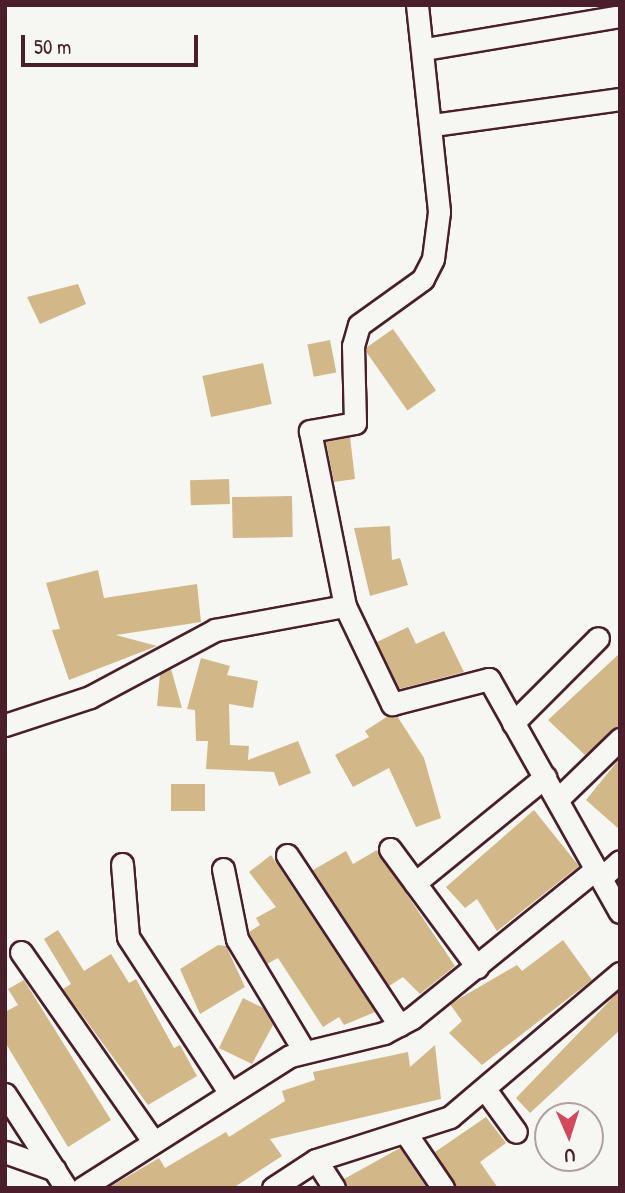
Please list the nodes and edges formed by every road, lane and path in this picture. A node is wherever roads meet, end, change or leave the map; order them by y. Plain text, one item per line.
1 (417, 5) edge
2 (620, 16) edge
3 (425, 49) junction
4 (620, 99) edge
5 (433, 125) junction
6 (345, 606) junction
7 (598, 638) dead end
8 (513, 723) junction
9 (5, 725) edge
10 (620, 739) edge
11 (545, 777) junction
12 (556, 800) junction
13 (390, 849) dead end
14 (287, 855) dead end
15 (620, 861) edge
16 (122, 864) dead end
17 (223, 869) dead end
18 (598, 874) junction
19 (415, 883) junction
20 (620, 912) edge
21 (21, 952) dead end
22 (477, 967) junction
23 (620, 973) edge
24 (399, 1025) junction
25 (304, 1051) junction
26 (229, 1092) junction
27 (487, 1092) junction
28 (5, 1094) edge
29 (405, 1132) junction
30 (516, 1132) dead end
31 (152, 1140) junction
32 (5, 1152) edge
33 (316, 1160) junction
34 (60, 1179) edge
35 (82, 1188) edge
36 (273, 1188) edge
37 (334, 1188) edge
38 (443, 1188) edge

1 - 3 street
2 - 3 street
3 - 5 street
4 - 5 street
5 - 6 street
6 - 8 street
6 - 9 street
7 - 8 street
8 - 11 street
10 - 12 street
11 - 12 street
11 - 19 street
12 - 18 street
13 - 19 street
14 - 24 street
15 - 18 street
16 - 26 street
17 - 25 street
18 - 20 street
18 - 22 street
19 - 22 street
21 - 31 street
22 - 24 street
23 - 27 street
24 - 25 street
25 - 26 street
26 - 31 street
27 - 29 street
27 - 30 street
28 - 34 street
29 - 33 street
29 - 38 street
31 - 35 street
32 - 34 street
33 - 36 street
33 - 37 street

